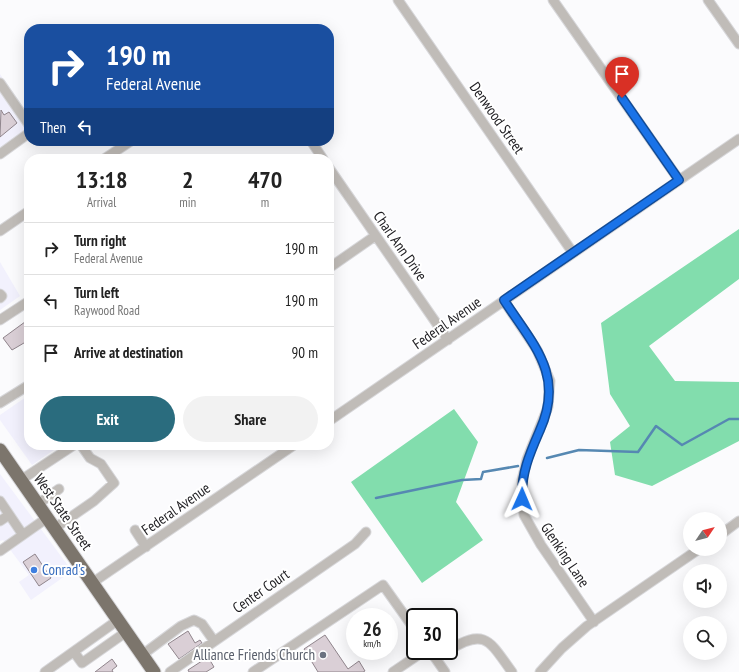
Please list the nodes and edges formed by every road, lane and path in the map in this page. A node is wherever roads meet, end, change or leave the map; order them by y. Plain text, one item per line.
1 (398, 0) edge
2 (553, 0) edge
3 (708, 0) edge
4 (739, 44) edge
5 (0, 83) edge
6 (24, 118) edge
7 (24, 137) edge
8 (739, 139) edge
9 (123, 146) edge
10 (0, 154) edge
11 (111, 154) edge
12 (334, 175) edge
13 (679, 180) junction
14 (24, 214) edge
15 (0, 231) edge
16 (375, 236) junction
17 (573, 253) junction
18 (334, 265) edge
19 (0, 294) edge
20 (0, 298) edge
21 (504, 300) junction
22 (24, 304) edge
23 (0, 320) edge
24 (448, 340) junction
25 (24, 388) edge
26 (0, 403) edge
27 (334, 418) edge
28 (0, 450) edge
29 (66, 450) edge
30 (84, 450) edge
31 (287, 450) edge
32 (21, 480) junction
33 (59, 490) dead end
34 (0, 501) edge
35 (38, 504) junction
36 (9, 515) junction
37 (47, 518) junction
38 (0, 521) edge
39 (739, 521) edge
40 (55, 528) junction
41 (727, 529) edge
42 (135, 530) dead end
43 (366, 532) dead end
44 (23, 535) junction
45 (146, 546) junction
46 (0, 551) edge
47 (689, 556) edge
48 (92, 583) junction
49 (406, 617) edge
50 (118, 620) junction
51 (594, 622) junction
52 (102, 632) junction
53 (126, 632) junction
54 (214, 641) junction
55 (110, 643) junction
56 (458, 645) edge
57 (74, 652) junction
58 (142, 655) junction
59 (411, 660) edge
60 (437, 660) edge
61 (259, 671) edge
62 (542, 671) edge
63 (45, 672) edge
64 (154, 672) edge
65 (170, 672) edge
66 (393, 672) edge
67 (445, 672) edge
68 (512, 672) edge

1 - 17 street, Denwood Street
2 - 13 street
3 - 4 street
5 - 6 street
7 - 10 street
8 - 13 street, Federal Avenue
9 - 11 street
12 - 16 street, Charl Ann Drive
13 - 17 street, Federal Avenue
14 - 15 street
16 - 18 street
16 - 24 street, Charl Ann Drive
17 - 21 street, Federal Avenue
19 - 20 street
21 - 24 street, Federal Avenue
21 - 51 street, Glenking Lane
22 - 23 street
24 - 27 street, Federal Avenue
25 - 26 street
28 - 32 highway, West State Street
29 - 32 street
30 - 40 street
31 - 45 street, Federal Avenue
32 - 35 highway, West State Street
33 - 35 street
34 - 36 street
35 - 37 highway, West State Street
36 - 38 street
36 - 44 street
37 - 40 highway, West State Street
37 - 44 street
39 - 41 street
40 - 48 highway, West State Street
42 - 45 street
43 - 54 street, Center Court
44 - 46 street
45 - 48 street, Federal Avenue
47 - 51 street
48 - 50 highway, West State Street
49 - 61 street
50 - 52 street
50 - 53 highway, West State Street
51 - 62 street
52 - 55 street
52 - 57 street
53 - 55 street
53 - 58 highway, West State Street
54 - 58 street
54 - 65 street, Center Court
55 - 57 street
56 - 68 street
57 - 63 street
58 - 64 highway, West State Street
59 - 66 street
60 - 67 street

